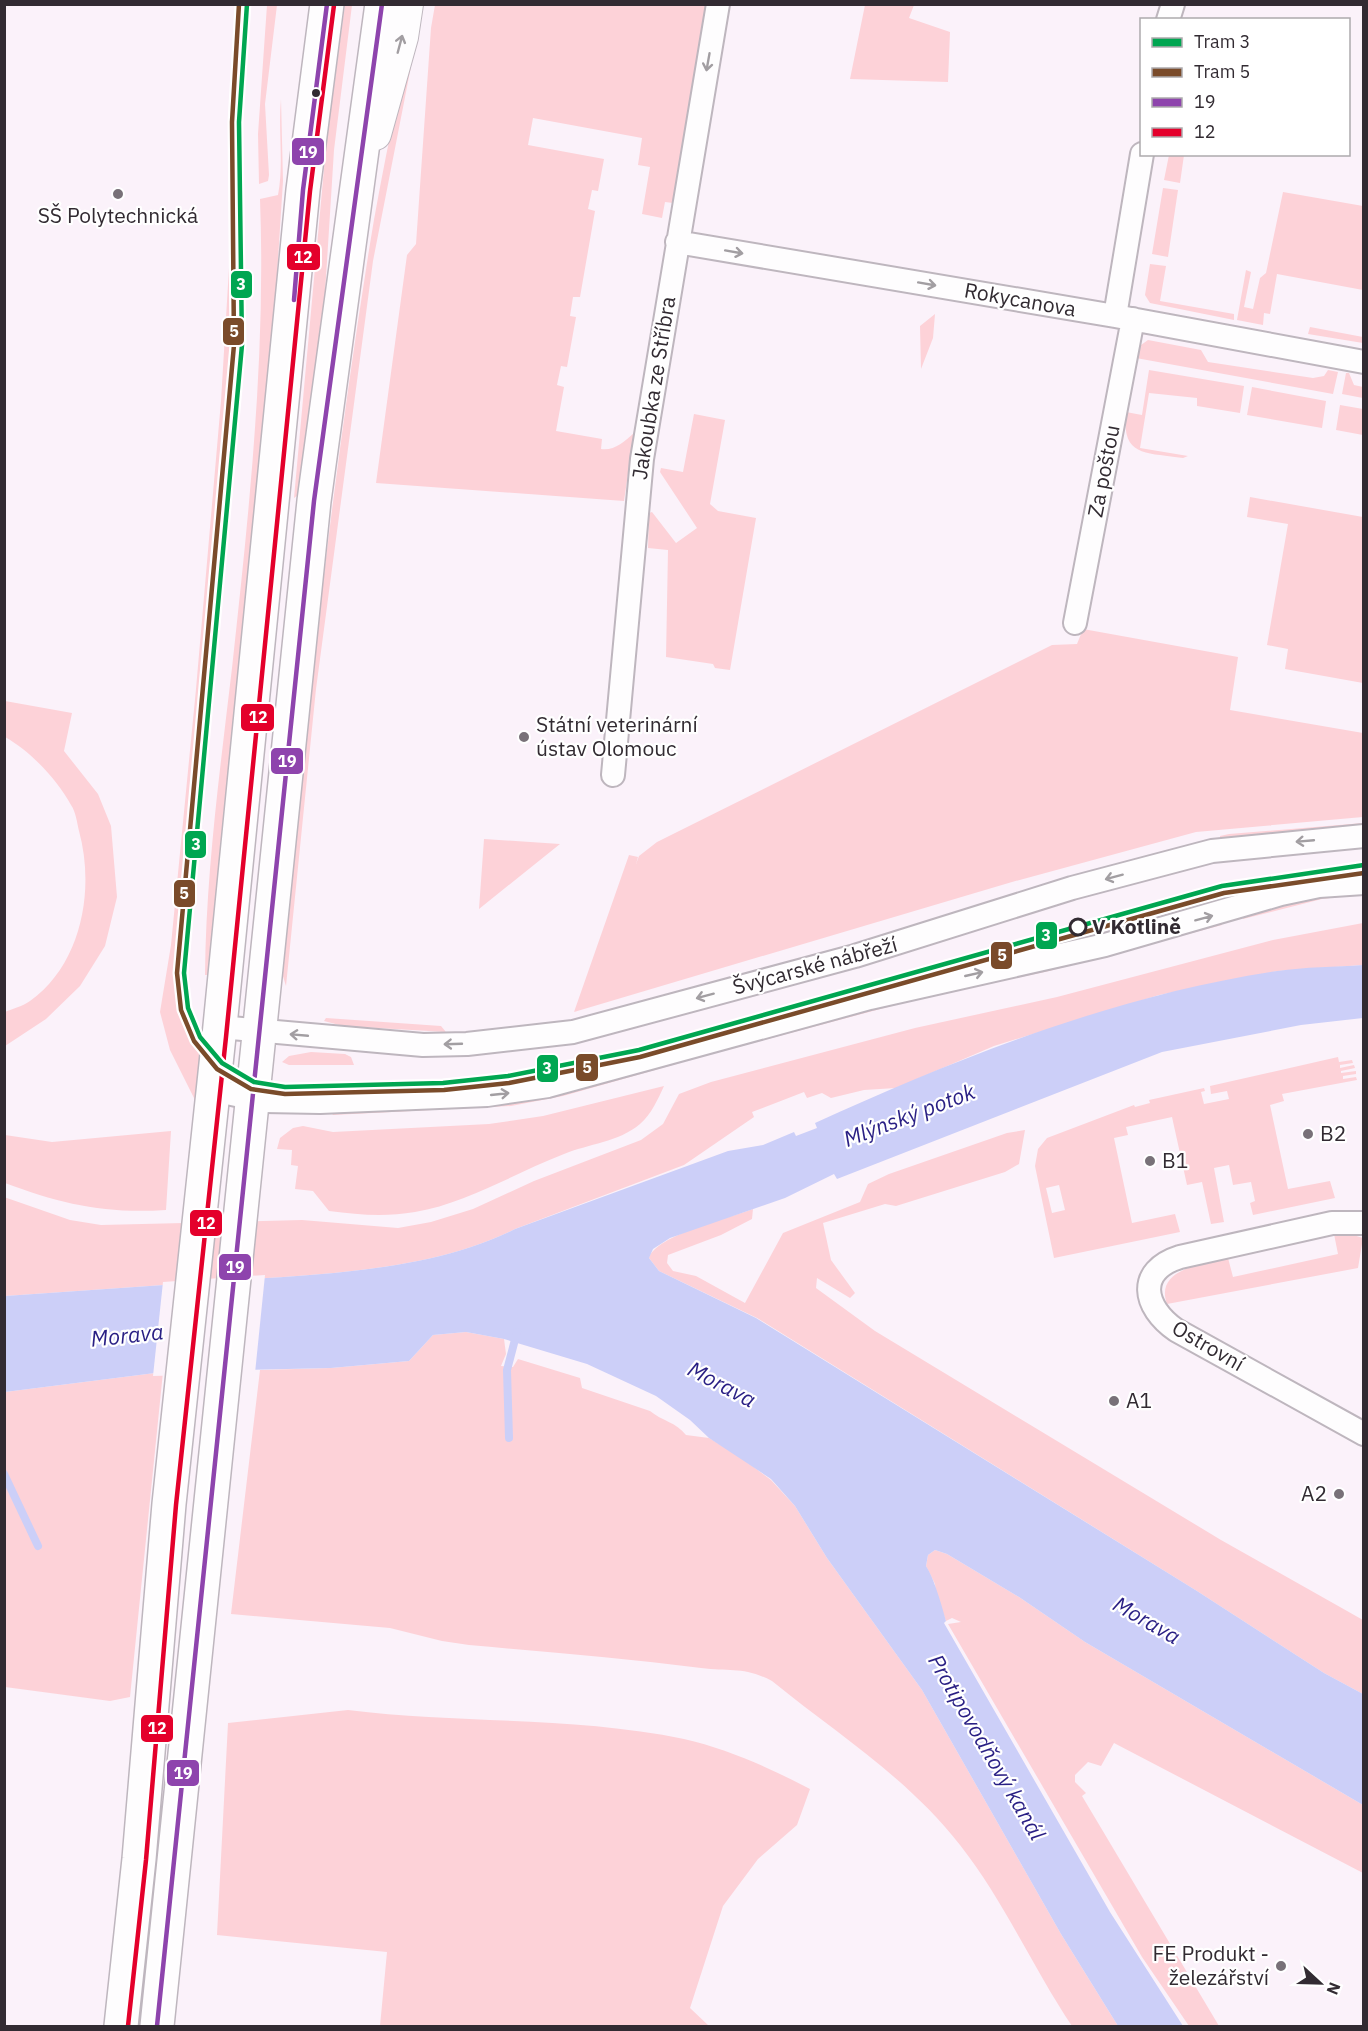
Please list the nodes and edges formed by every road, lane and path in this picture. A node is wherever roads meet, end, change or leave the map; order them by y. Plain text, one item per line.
1 (327, 4) edge
2 (382, 4) edge
3 (407, 4) edge
4 (718, 4) edge
5 (1142, 156) edge
6 (356, 202) junction
7 (677, 242) junction
8 (1124, 318) junction
9 (1364, 362) edge
10 (1075, 623) dead end
11 (614, 775) dead end
12 (1364, 836) edge
13 (1364, 883) edge
14 (220, 1027) junction
15 (260, 1032) junction
16 (213, 1090) junction
17 (253, 1099) junction
18 (1364, 1223) edge
19 (1364, 1434) edge
20 (121, 2026) edge
21 (157, 2026) edge

1 - 14 main road
2 - 6 main road
6 -> 3 street
4 -> 7 street, Jakoubka ze Stříbra
5 - 8 street, Za poštou
6 - 15 main road
7 -> 8 street, Rokycanova
7 - 11 street, Jakoubka ze Stříbra
8 - 9 street, Rokycanova
8 - 10 street, Za poštou
12 -> 15 street, Švýcarské nábřeží
17 -> 13 street
14 - 15 street, Švýcarské nábřeží
14 - 16 main road
15 - 17 main road
16 - 17 street
16 - 20 main road
17 - 21 main road
18 - 19 street, Ostrovní

